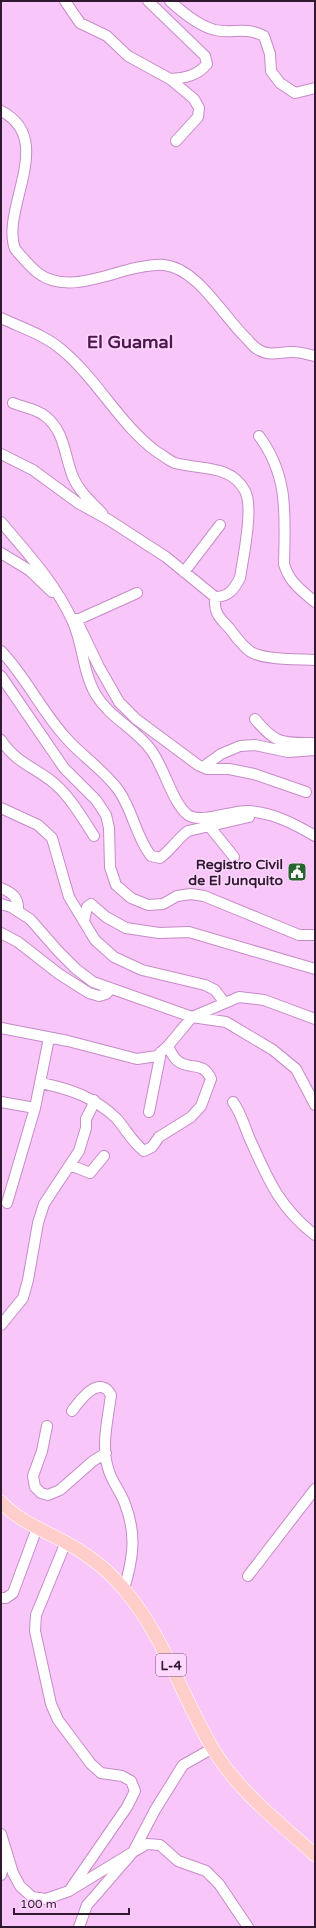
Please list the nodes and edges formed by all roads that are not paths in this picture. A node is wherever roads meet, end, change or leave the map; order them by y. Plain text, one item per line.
1 (65, 1) edge
2 (148, 1) edge
3 (170, 1) edge
4 (170, 79) junction
5 (315, 88) edge
6 (1, 111) edge
7 (176, 141) dead end
8 (1, 318) edge
9 (315, 356) edge
10 (13, 403) dead end
11 (259, 436) dead end
12 (1, 454) edge
13 (109, 520) junction
14 (1, 522) edge
15 (220, 525) dead end
16 (1, 553) edge
17 (184, 572) junction
18 (137, 593) dead end
19 (215, 597) junction
20 (315, 602) edge
21 (63, 603) junction
22 (77, 620) junction
23 (1, 651) edge
24 (315, 660) edge
25 (1, 661) edge
26 (13, 665) junction
27 (1, 676) edge
28 (255, 719) dead end
29 (1, 740) edge
30 (315, 743) edge
31 (315, 750) edge
32 (203, 767) junction
33 (306, 792) dead end
34 (1, 808) edge
35 (264, 813) junction
36 (209, 826) junction
37 (94, 836) dead end
38 (315, 836) edge
39 (234, 857) dead end
40 (1, 888) edge
41 (1, 904) edge
42 (18, 911) junction
43 (84, 921) junction
44 (1, 933) edge
45 (315, 935) edge
46 (315, 969) edge
47 (111, 989) junction
48 (224, 1002) junction
49 (192, 1017) junction
50 (315, 1019) edge
51 (1, 1028) edge
52 (48, 1038) junction
53 (165, 1049) junction
54 (41, 1083) junction
55 (94, 1100) junction
56 (1, 1102) edge
57 (233, 1102) dead end
58 (315, 1105) edge
59 (35, 1108) junction
60 (149, 1112) dead end
61 (104, 1156) dead end
62 (70, 1165) junction
63 (7, 1203) dead end
64 (315, 1235) edge
65 (1, 1325) edge
66 (72, 1411) dead end
67 (47, 1426) dead end
68 (106, 1453) junction
69 (315, 1489) edge
70 (1, 1502) edge
71 (37, 1528) junction
72 (66, 1542) junction
73 (248, 1576) dead end
74 (124, 1589) junction
75 (1, 1598) edge
76 (213, 1748) junction
77 (1, 1834) edge
78 (133, 1852) junction
79 (7, 1853) junction
80 (315, 1854) edge
81 (1, 1875) edge
82 (70, 1891) junction
83 (79, 1927) edge
84 (248, 1927) edge

1 - 4 street
2 - 4 street
3 - 5 street
4 - 7 street
6 - 9 street
8 - 19 street
10 - 13 street
11 - 20 street
12 - 13 street
13 - 17 street
14 - 21 street
15 - 17 street
16 - 21 street
17 - 19 street
18 - 22 street
19 - 24 street
21 - 22 street
21 - 35 street
22 - 32 street
23 - 26 street
25 - 26 street
26 - 36 street
27 - 45 street
28 - 30 street
29 - 37 street
31 - 32 street
32 - 33 street
34 - 43 street
35 - 36 street
35 - 38 street
36 - 39 street
40 - 42 street
41 - 42 street
42 - 47 street
43 - 46 street
43 - 48 street
44 - 47 street
47 - 49 street
48 - 49 street
48 - 50 street
49 - 53 street
49 - 58 street
51 - 52 street
52 - 53 street
52 - 54 street
53 - 55 street
53 - 60 street
54 - 55 street
54 - 59 street
55 - 62 street
56 - 59 street
57 - 64 street
59 - 63 street
61 - 62 street
62 - 65 street
66 - 68 street
67 - 68 street
68 - 74 street
69 - 73 street
70 - 71 main road, L-4
71 - 72 main road, L-4
71 - 75 street
72 - 74 main road, L-4
72 - 82 street
74 - 76 main road, L-4
76 - 78 street
76 - 80 main road, L-4
77 - 79 street
78 - 82 street
78 - 83 street
78 - 84 street
79 - 81 street
79 - 82 street

